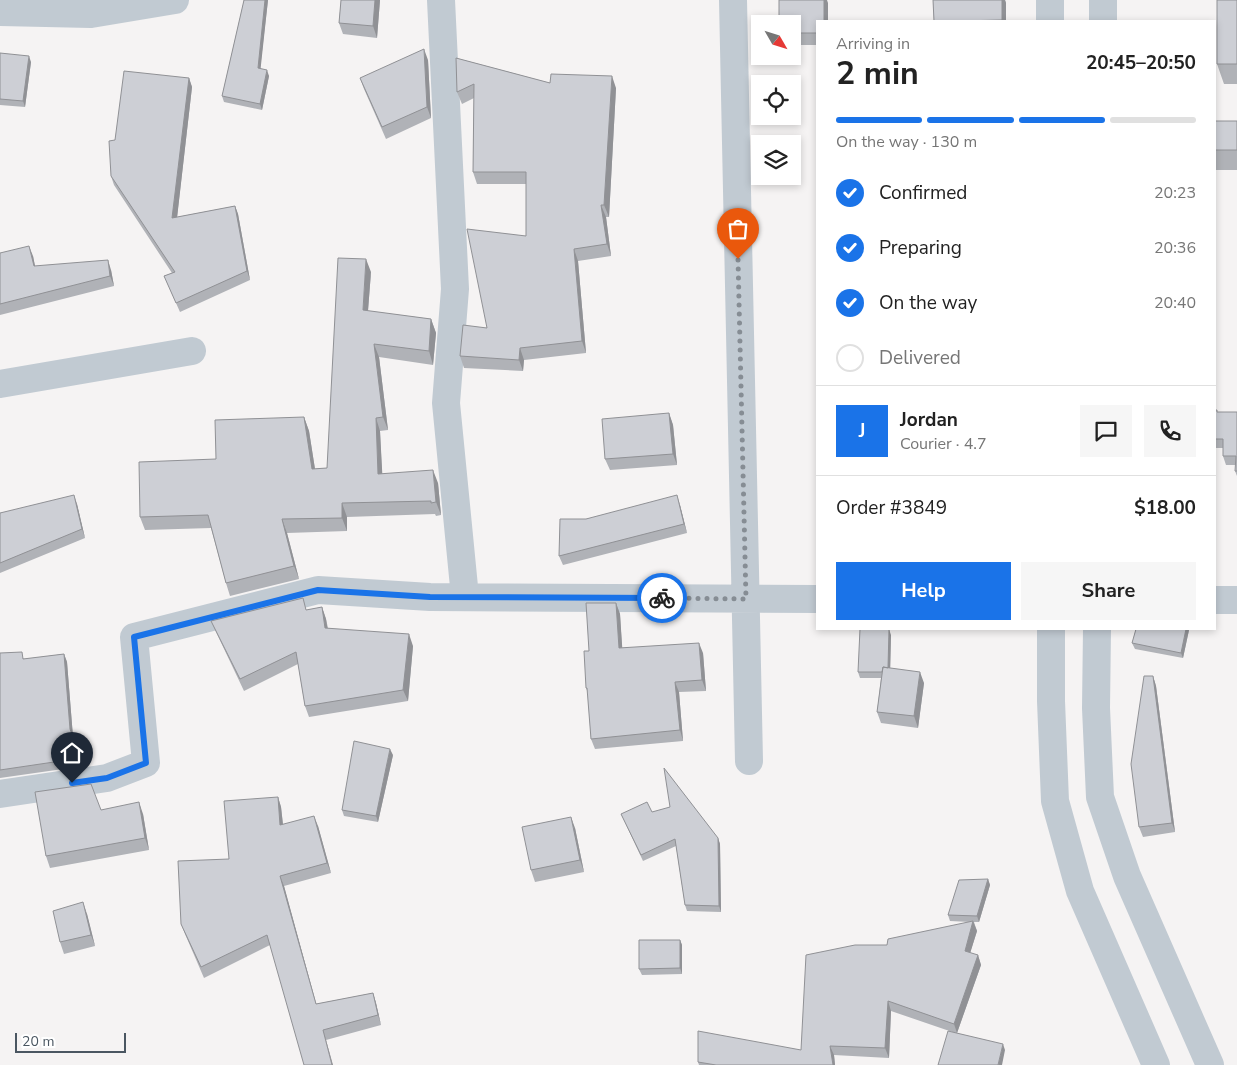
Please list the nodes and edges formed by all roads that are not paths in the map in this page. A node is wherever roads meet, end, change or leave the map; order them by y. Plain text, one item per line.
1 (175, 0) edge
2 (441, 0) edge
3 (733, 0) edge
4 (1050, 0) edge
5 (1104, 0) edge
6 (0, 12) edge
7 (1050, 20) edge
8 (1103, 20) edge
9 (192, 351) dead end
10 (0, 384) edge
11 (465, 597) junction
12 (746, 599) junction
13 (816, 599) edge
14 (1216, 600) edge
15 (1237, 600) edge
16 (1051, 630) edge
17 (1097, 630) edge
18 (749, 761) dead end
19 (0, 794) edge
20 (1156, 1065) edge
21 (1210, 1065) edge

1 - 6 street
2 - 11 street
3 - 12 street
4 - 7 street
5 - 8 street
9 - 10 street
11 - 12 street
11 - 19 street
12 - 13 street
12 - 18 street
14 - 15 street
16 - 20 street
17 - 21 street

